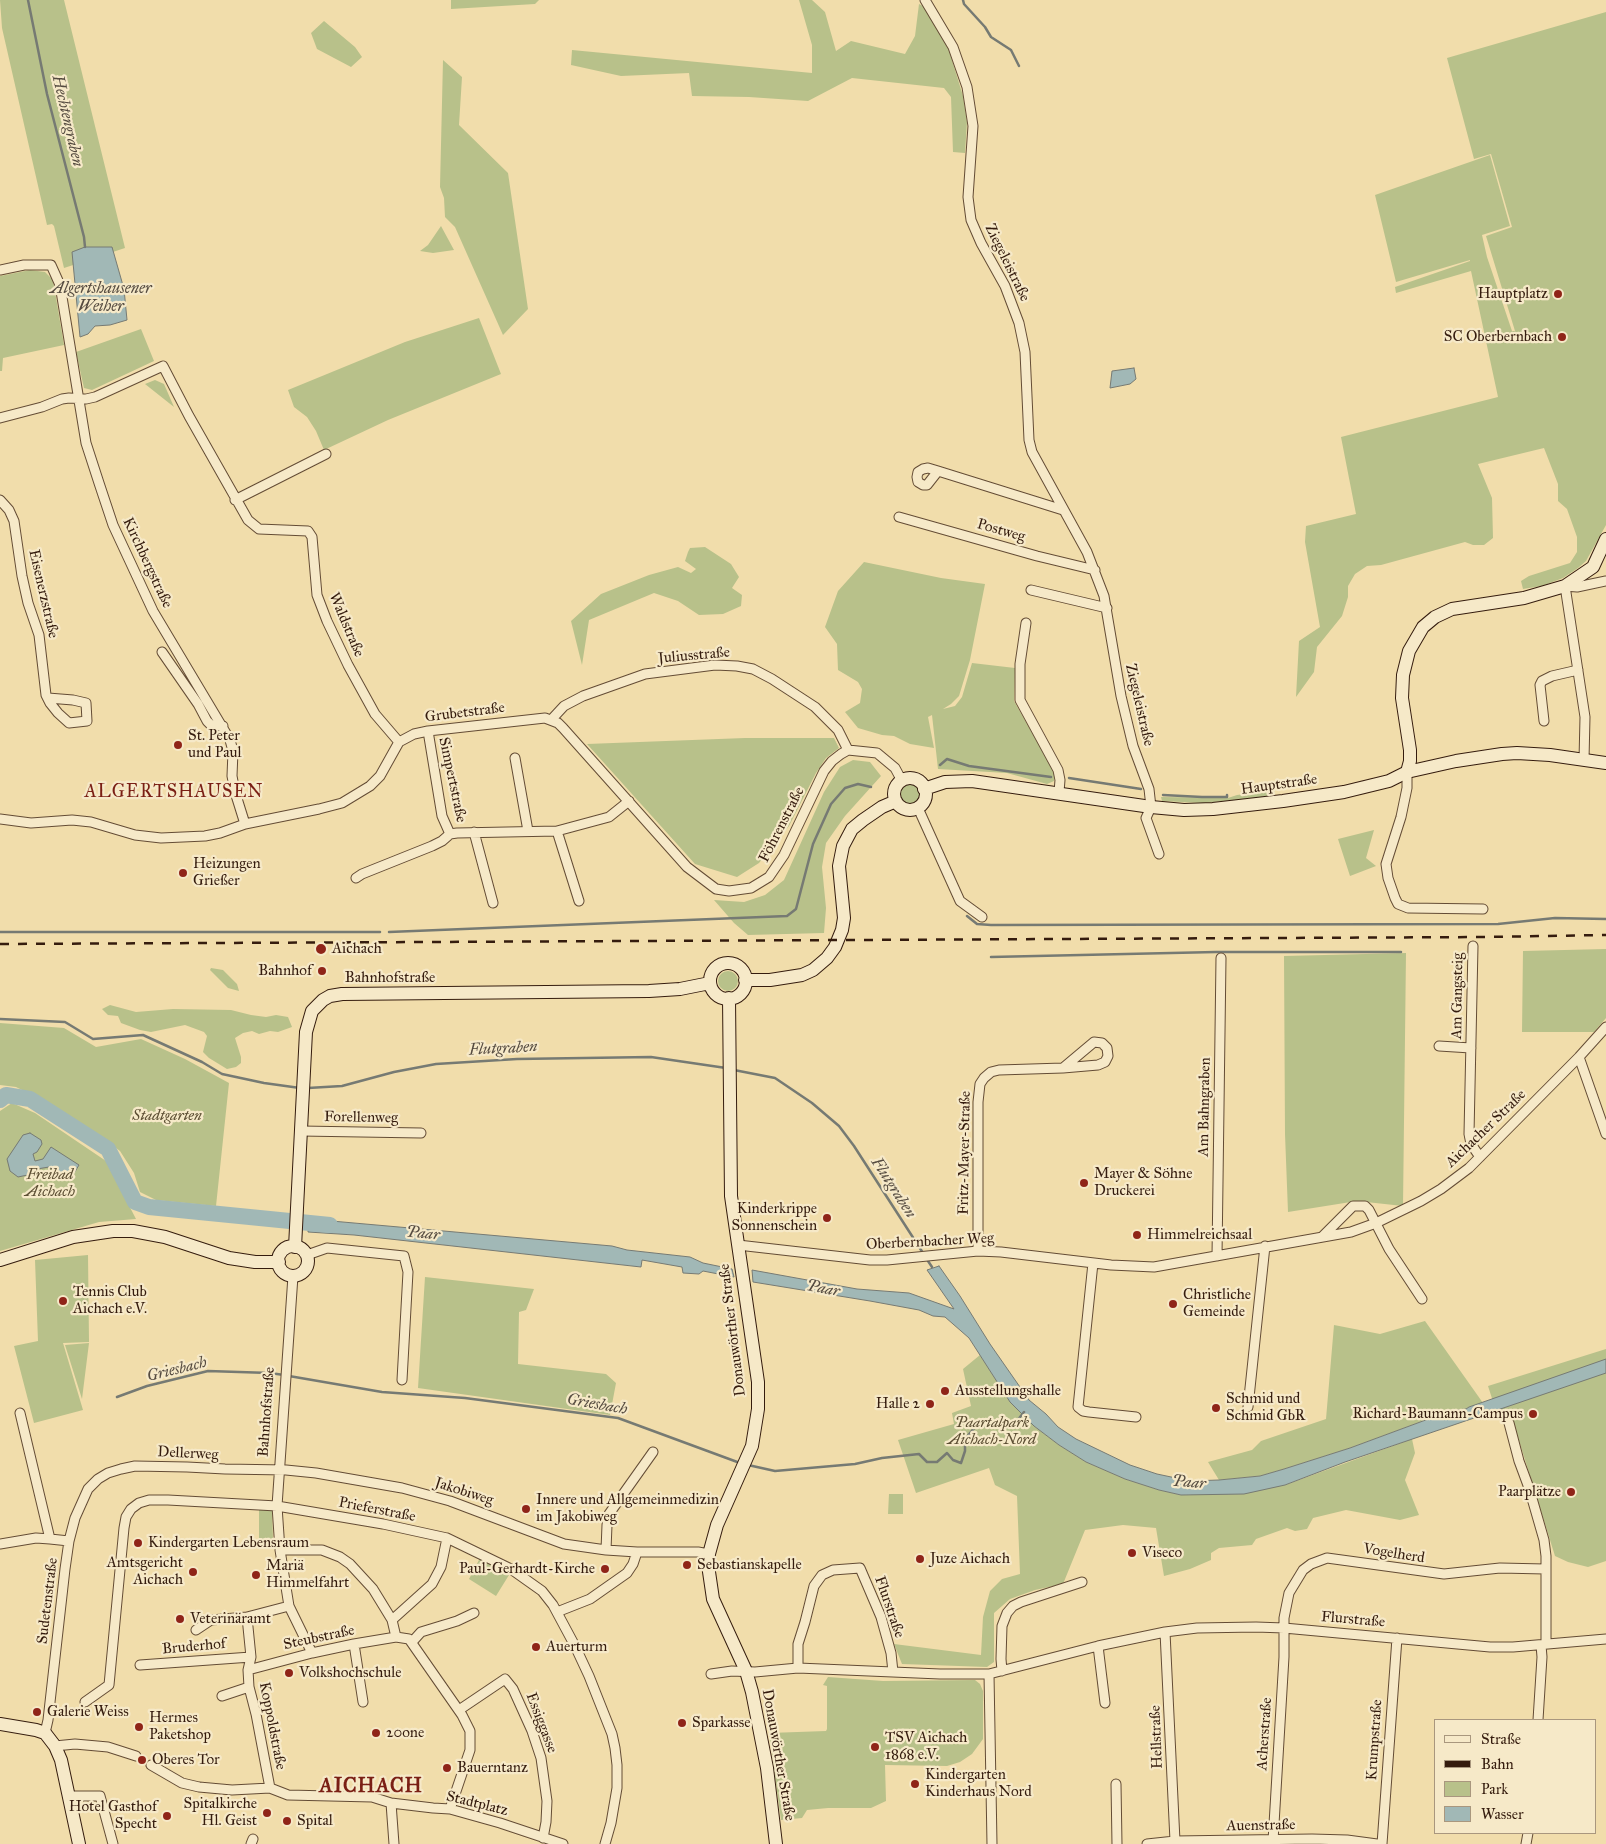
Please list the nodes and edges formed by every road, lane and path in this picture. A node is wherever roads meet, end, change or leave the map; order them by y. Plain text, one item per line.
1 (925, 0) edge
2 (0, 270) edge
3 (78, 398) junction
4 (0, 418) edge
5 (326, 454) dead end
6 (938, 471) dead end
7 (0, 500) edge
8 (235, 500) junction
9 (1063, 510) junction
10 (899, 516) dead end
11 (1606, 539) edge
12 (1095, 570) junction
13 (1606, 581) edge
14 (1566, 586) junction
15 (1031, 590) dead end
16 (1107, 608) junction
17 (1026, 623) dead end
18 (162, 652) dead end
19 (1578, 670) junction
20 (48, 698) dead end
21 (551, 720) junction
22 (1544, 721) dead end
23 (223, 726) junction
24 (428, 731) junction
25 (399, 742) junction
26 (848, 750) junction
27 (515, 758) dead end
28 (1584, 760) junction
29 (1606, 764) edge
30 (1407, 772) junction
31 (902, 781) junction
32 (924, 789) junction
33 (1059, 792) junction
34 (629, 801) junction
35 (896, 801) junction
36 (1151, 807) junction
37 (918, 808) junction
38 (1, 821) edge
39 (245, 824) junction
40 (557, 830) junction
41 (528, 831) junction
42 (474, 832) junction
43 (450, 834) junction
44 (1159, 854) dead end
45 (356, 878) dead end
46 (579, 901) dead end
47 (493, 903) dead end
48 (1483, 908) dead end
49 (982, 916) dead end
50 (1473, 946) dead end
51 (1221, 958) dead end
52 (746, 980) junction
53 (710, 983) junction
54 (729, 998) junction
55 (1606, 1026) edge
56 (1439, 1046) dead end
57 (1471, 1048) junction
58 (1579, 1057) junction
59 (1063, 1068) junction
60 (300, 1130) junction
61 (421, 1133) dead end
62 (1606, 1134) edge
63 (1480, 1157) junction
64 (1376, 1223) junction
65 (1322, 1237) junction
66 (738, 1245) junction
67 (1265, 1246) junction
68 (295, 1247) junction
69 (978, 1251) junction
70 (307, 1255) junction
71 (1217, 1256) junction
72 (0, 1260) edge
73 (279, 1262) junction
74 (1093, 1263) junction
75 (293, 1276) junction
76 (1422, 1299) dead end
77 (402, 1380) dead end
78 (1248, 1407) dead end
79 (20, 1413) dead end
80 (1136, 1417) dead end
81 (1509, 1423) dead end
82 (653, 1452) dead end
83 (278, 1470) junction
84 (98, 1479) joint
85 (277, 1506) junction
86 (50, 1538) junction
87 (447, 1538) junction
88 (69, 1541) junction
89 (0, 1544) edge
90 (280, 1550) junction
91 (606, 1550) junction
92 (637, 1552) junction
93 (709, 1554) junction
94 (1545, 1568) junction
95 (1082, 1582) dead end
96 (289, 1606) junction
97 (557, 1612) junction
98 (474, 1613) dead end
99 (247, 1617) junction
100 (392, 1620) junction
101 (1284, 1628) junction
102 (196, 1630) dead end
103 (1165, 1632) junction
104 (396, 1637) junction
105 (1397, 1638) junction
106 (1606, 1639) edge
107 (412, 1642) junction
108 (354, 1644) junction
109 (1543, 1644) junction
110 (1098, 1646) junction
111 (312, 1652) junction
112 (251, 1657) junction
113 (140, 1665) dead end
114 (798, 1668) junction
115 (248, 1670) junction
116 (746, 1671) junction
117 (1002, 1671) junction
118 (893, 1672) junction
119 (711, 1674) dead end
120 (989, 1674) junction
121 (249, 1687) junction
122 (222, 1696) dead end
123 (85, 1702) dead end
124 (363, 1702) dead end
125 (1105, 1703) dead end
126 (459, 1710) junction
127 (1538, 1719) edge
128 (0, 1724) edge
129 (44, 1733) junction
130 (55, 1746) junction
131 (136, 1756) tunnel mouth
132 (151, 1765) tunnel mouth
133 (1116, 1784) dead end
134 (270, 1788) junction
135 (68, 1796) junction
136 (391, 1803) junction
137 (450, 1809) junction
138 (543, 1838) junction
139 (1273, 1840) junction
140 (1175, 1841) junction
141 (78, 1844) edge
142 (113, 1844) edge
143 (394, 1844) edge
144 (563, 1844) edge
145 (606, 1844) edge
146 (776, 1844) edge
147 (992, 1844) edge
148 (1118, 1844) edge
149 (1146, 1844) edge
150 (1377, 1844) edge
151 (1382, 1844) edge

1 - 9 street, Ziegeleistraße
2 - 3 street, Kirchbergstraße
3 - 4 street
3 - 8 street, Waldstraße
3 - 23 street, Kirchbergstraße
5 - 8 street
6 - 9 street
7 - 20 street, Eisenerzstraße
8 - 25 street, Waldstraße
9 - 12 street, Ziegeleistraße
10 - 12 street, Postweg
11 - 14 main road
12 - 16 street, Ziegeleistraße
13 - 14 street
14 - 19 street
14 - 30 main road
15 - 16 street
16 - 36 street, Ziegeleistraße
17 - 33 street
18 - 23 street
19 - 22 street
19 - 28 street
21 - 24 street, Grubetstraße
21 - 26 street, Juliusstraße
21 - 34 street, Föhrenstraße
23 - 39 street, Kirchbergstraße
24 - 25 street, Grubetstraße
24 - 43 street, Simpertstraße
25 - 39 street
26 - 31 street
26 - 34 street, Föhrenstraße
27 - 41 street
28 - 29 main road, Hauptstraße
28 - 30 main road, Hauptstraße
30 - 36 main road, Hauptstraße
30 - 48 street
31 - 32 main road
31 - 35 main road
32 - 33 main road, Hauptstraße
32 - 37 main road
33 - 36 main road, Hauptstraße
34 - 40 street, Simpertstraße
35 - 37 main road
35 - 52 main road
36 - 44 street
37 - 49 street
38 - 39 street
40 - 41 street, Simpertstraße
40 - 46 street
41 - 42 street, Simpertstraße
42 - 43 street, Simpertstraße
42 - 47 street, Simpertstraße
43 - 45 street, Simpertstraße
50 - 57 street, Am Gangsteig
51 - 71 street, Am Bahngraben
52 - 53 main road
52 - 54 main road
53 - 54 main road
53 - 60 main road, Bahnhofstraße
54 - 66 main road, Donauwörther Straße
55 - 58 street, Aichacher Straße
56 - 57 street, Am Gangsteig
57 - 63 street, Am Gangsteig
58 - 62 street
58 - 63 street, Aichacher Straße
59 - 59 street, Fritz-Mayer-Straße
59 - 69 street, Fritz-Mayer-Straße
60 - 61 street, Forellenweg
60 - 68 main road, Bahnhofstraße
63 - 64 street, Aichacher Straße
64 - 65 street, Oberbernbacher Weg
64 - 65 street
64 - 76 street
65 - 67 street, Oberbernbacher Weg
66 - 69 street, Oberbernbacher Weg
66 - 93 main road, Donauwörther Straße
67 - 71 street, Oberbernbacher Weg
67 - 78 street
68 - 70 main road
68 - 73 main road
69 - 74 street, Oberbernbacher Weg
70 - 75 main road
70 - 77 street
71 - 74 street, Oberbernbacher Weg
72 - 73 main road
73 - 75 main road
74 - 80 street
75 - 83 street, Bahnhofstraße
79 - 86 street
81 - 94 street
82 - 91 street
83 - 84 street, Dellerweg
83 - 85 street, Bahnhofstraße
83 - 91 street, Jakobiweg
84 - 88 street, Sudetenstraße
85 - 87 street, Prieferstraße
85 - 90 street, Bahnhofstraße
85 - 123 street, Prieferstraße
86 - 88 street
86 - 89 street
87 - 97 street, Prieferstraße
87 - 100 street
88 - 129 street, Sudetenstraße
90 - 96 street, Bahnhofstraße
90 - 100 street
91 - 92 street, Jakobiweg
92 - 93 street, Jakobiweg
92 - 97 street
93 - 116 main road, Donauwörther Straße
94 - 101 street, Vogelherd
94 - 109 street
95 - 117 street
96 - 99 street
96 - 111 street, Bahnhofstraße
97 - 145 street, Prieferstraße
98 - 107 street
99 - 102 street
99 - 112 street, Koppoldstraße
100 - 104 street
101 - 103 street, Flurstraße
101 - 105 street, Flurstraße
101 - 139 street, Acherstraße
103 - 110 street, Flurstraße
103 - 140 street, Hellstraße
104 - 107 street
104 - 108 street, Steubstraße
105 - 109 street, Flurstraße
105 - 151 street, Krumpstraße
106 - 109 street, Flurstraße
107 - 126 street
108 - 111 street, Steubstraße
108 - 124 street
109 - 127 street
110 - 117 street, Flurstraße
110 - 125 street
111 - 115 street, Steubstraße
112 - 113 street, Bruderhof
112 - 115 street, Koppoldstraße
114 - 116 street, Flurstraße
114 - 118 street, Flurstraße
114 - 118 street, Flurstraße
115 - 121 street, Koppoldstraße
116 - 119 street
116 - 146 main road, Donauwörther Straße
117 - 120 street, Flurstraße
118 - 120 street, Flurstraße
120 - 147 street
121 - 122 street
121 - 134 street, Koppoldstraße
126 - 137 street
126 - 138 street, Essiggasse
128 - 129 main road
129 - 130 main road
130 - 131 street
130 - 135 main road
132 - 134 street, Stadtplatz
133 - 148 street
134 - 136 street, Stadtplatz
135 - 141 main road
135 - 142 street
136 - 137 street, Stadtplatz
136 - 143 street
137 - 138 street, Stadtplatz
138 - 144 street, Stadtplatz
139 - 140 street, Auenstraße
139 - 150 street, Auenstraße
140 - 149 street, Auenstraße

